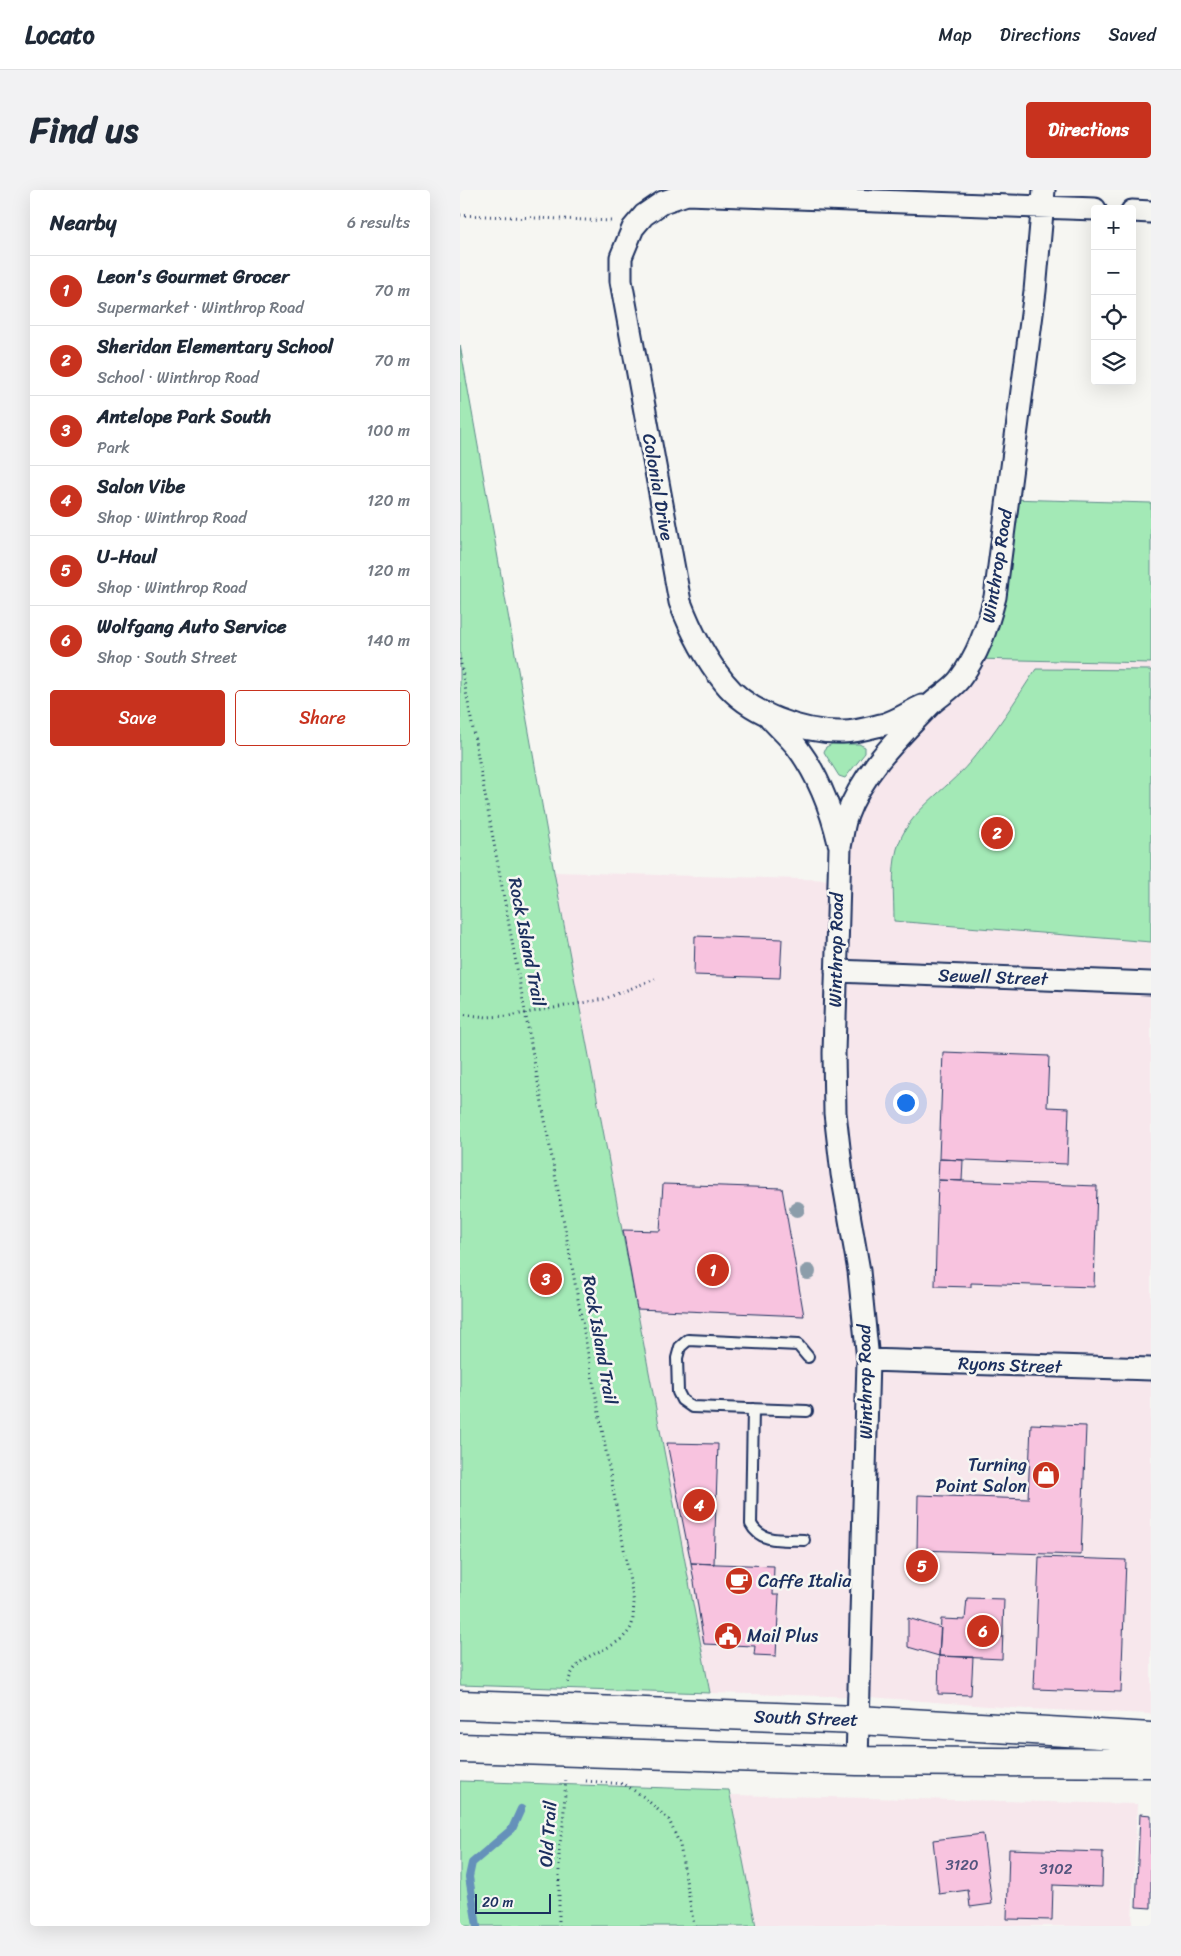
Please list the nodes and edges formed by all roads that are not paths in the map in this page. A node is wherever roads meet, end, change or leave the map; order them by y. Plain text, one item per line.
1 (1044, 199) edge
2 (1091, 209) edge
3 (1136, 211) edge
4 (1151, 212) edge
5 (936, 700) junction
6 (768, 716) junction
7 (840, 848) junction
8 (836, 971) junction
9 (1151, 983) edge
10 (808, 1357) dead end
11 (868, 1360) junction
12 (1151, 1369) edge
13 (753, 1409) junction
14 (807, 1411) dead end
15 (804, 1540) dead end
16 (460, 1705) edge
17 (858, 1720) junction
18 (1151, 1737) edge
19 (460, 1748) edge
20 (856, 1761) junction
21 (1151, 1763) edge

1 - 2 street
1 - 5 street, Winthrop Road
1 - 6 street, Colonial Drive
3 - 4 street
5 - 6 street, Colonial Drive
5 - 7 street, Winthrop Road
6 - 7 street, Colonial Drive
7 - 8 street, Winthrop Road
8 - 9 street, Sewell Street
8 - 11 street, Winthrop Road
10 - 13 lane
11 - 12 street, Ryons Street
11 - 17 street, Winthrop Road
13 - 14 lane
13 - 15 lane
16 - 17 main road, South Street
17 - 18 main road, South Street
17 - 20 street, Winthrop Road
19 - 20 main road
20 - 21 main road

